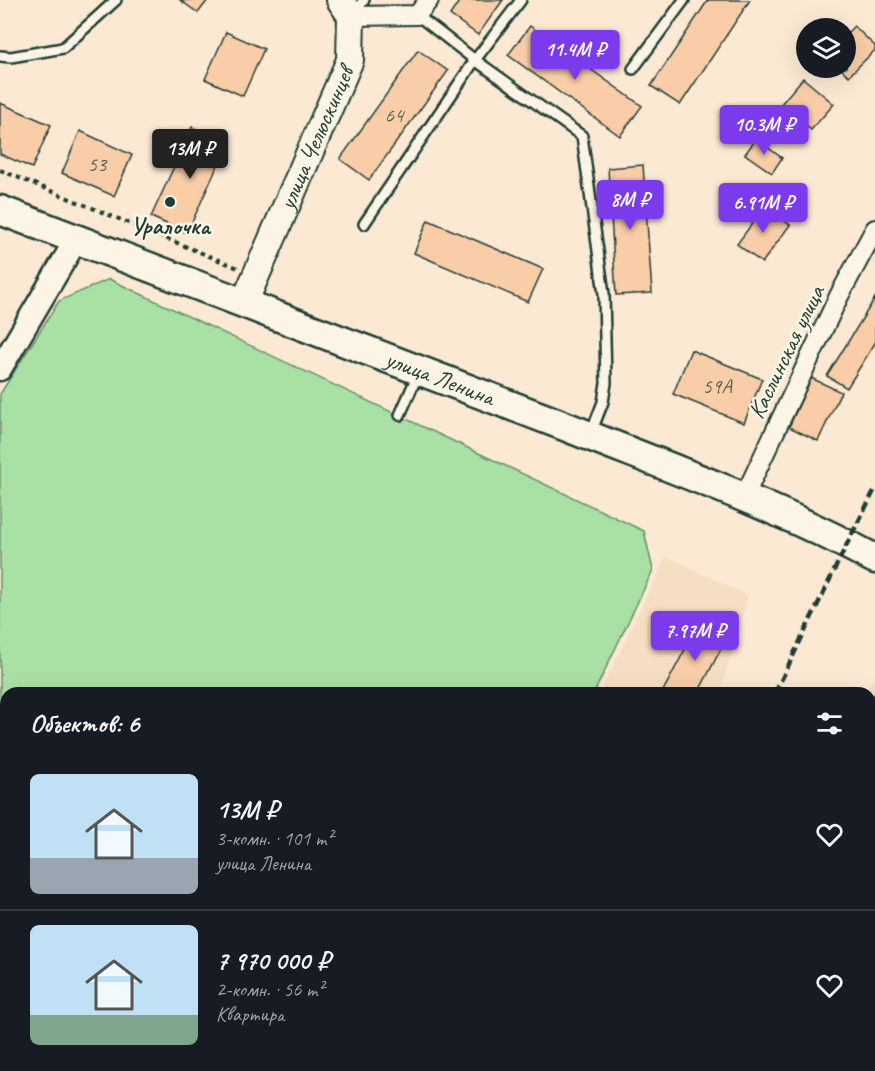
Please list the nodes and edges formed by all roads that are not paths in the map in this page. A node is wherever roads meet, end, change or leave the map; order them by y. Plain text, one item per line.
1 (116, 0) edge
2 (429, 0) edge
3 (521, 0) edge
4 (682, 1) edge
5 (352, 5) edge
6 (417, 15) junction
7 (0, 56) edge
8 (475, 60) junction
9 (633, 69) dead end
10 (0, 210) edge
11 (364, 224) dead end
12 (875, 229) edge
13 (76, 240) junction
14 (244, 303) junction
15 (0, 369) edge
16 (420, 369) junction
17 (400, 415) dead end
18 (590, 436) junction
19 (744, 497) junction
20 (875, 559) edge

1 - 7 lane
2 - 6 street
3 - 8 lane
4 - 9 lane
5 - 6 street, улица Челюскинцев
5 - 14 main road, улица Челюскинцев
6 - 8 lane
8 - 11 lane
8 - 18 lane
10 - 13 main road, улица Ленина
12 - 19 street, Каслинская улица
13 - 14 main road, улица Ленина
13 - 15 street
14 - 16 main road, улица Ленина
16 - 17 lane
16 - 18 main road, улица Ленина
18 - 19 main road, улица Ленина
19 - 20 main road, улица Ленина

